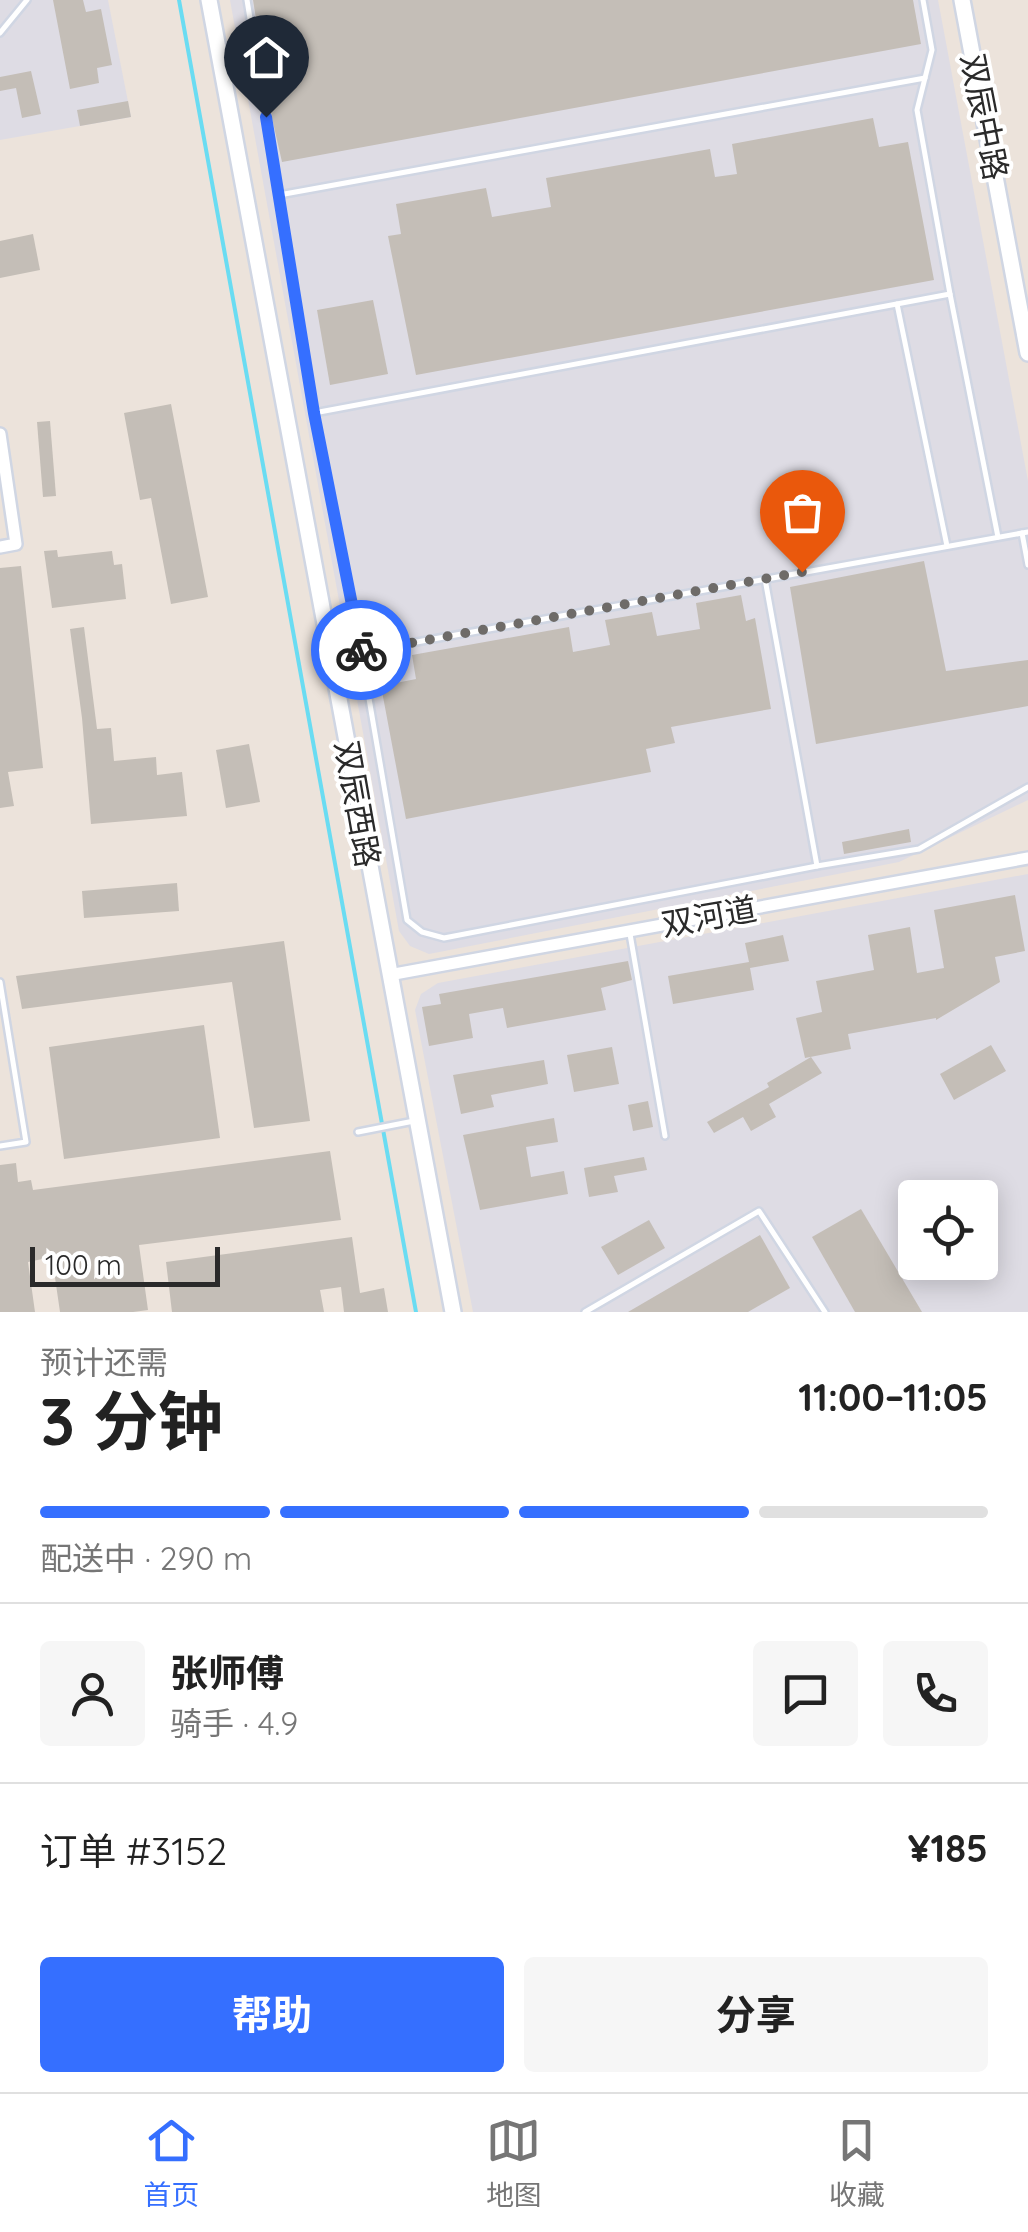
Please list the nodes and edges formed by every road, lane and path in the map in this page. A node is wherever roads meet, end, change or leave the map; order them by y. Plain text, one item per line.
1 (27, 0) edge
2 (209, 0) edge
3 (247, 0) edge
4 (923, 0) edge
5 (962, 0) edge
6 (0, 33) edge
7 (925, 78) junction
8 (279, 196) junction
9 (950, 294) junction
10 (897, 304) junction
11 (1028, 353) edge
12 (314, 413) junction
13 (0, 434) edge
14 (1025, 532) edge
15 (998, 537) junction
16 (947, 546) junction
17 (0, 547) edge
18 (1028, 565) edge
19 (765, 579) junction
20 (361, 652) junction
21 (1028, 787) edge
22 (1028, 858) edge
23 (817, 866) junction
24 (629, 931) junction
25 (389, 975) junction
26 (0, 982) edge
27 (417, 1120) junction
28 (358, 1132) dead end
29 (665, 1136) dead end
30 (0, 1146) edge
31 (453, 1312) edge
32 (585, 1312) edge
33 (825, 1312) edge

1 - 6 lane
2 - 25 main road, 双辰西路
3 - 8 lane
4 - 7 lane
5 - 11 main road, 双辰中路
7 - 8 lane
7 - 9 lane
8 - 12 lane
9 - 10 lane
9 - 15 lane
10 - 12 lane
10 - 16 lane
12 - 20 lane
13 - 17 street
14 - 15 lane
14 - 18 lane
15 - 16 lane
16 - 19 lane
19 - 20 lane
19 - 23 lane
20 - 23 lane
21 - 23 lane
22 - 24 street, 双河道
24 - 25 street, 双河道
24 - 29 lane
25 - 27 main road, 双辰西路
26 - 30 lane
27 - 28 lane
27 - 31 main road, 双辰西路
32 - 33 lane

